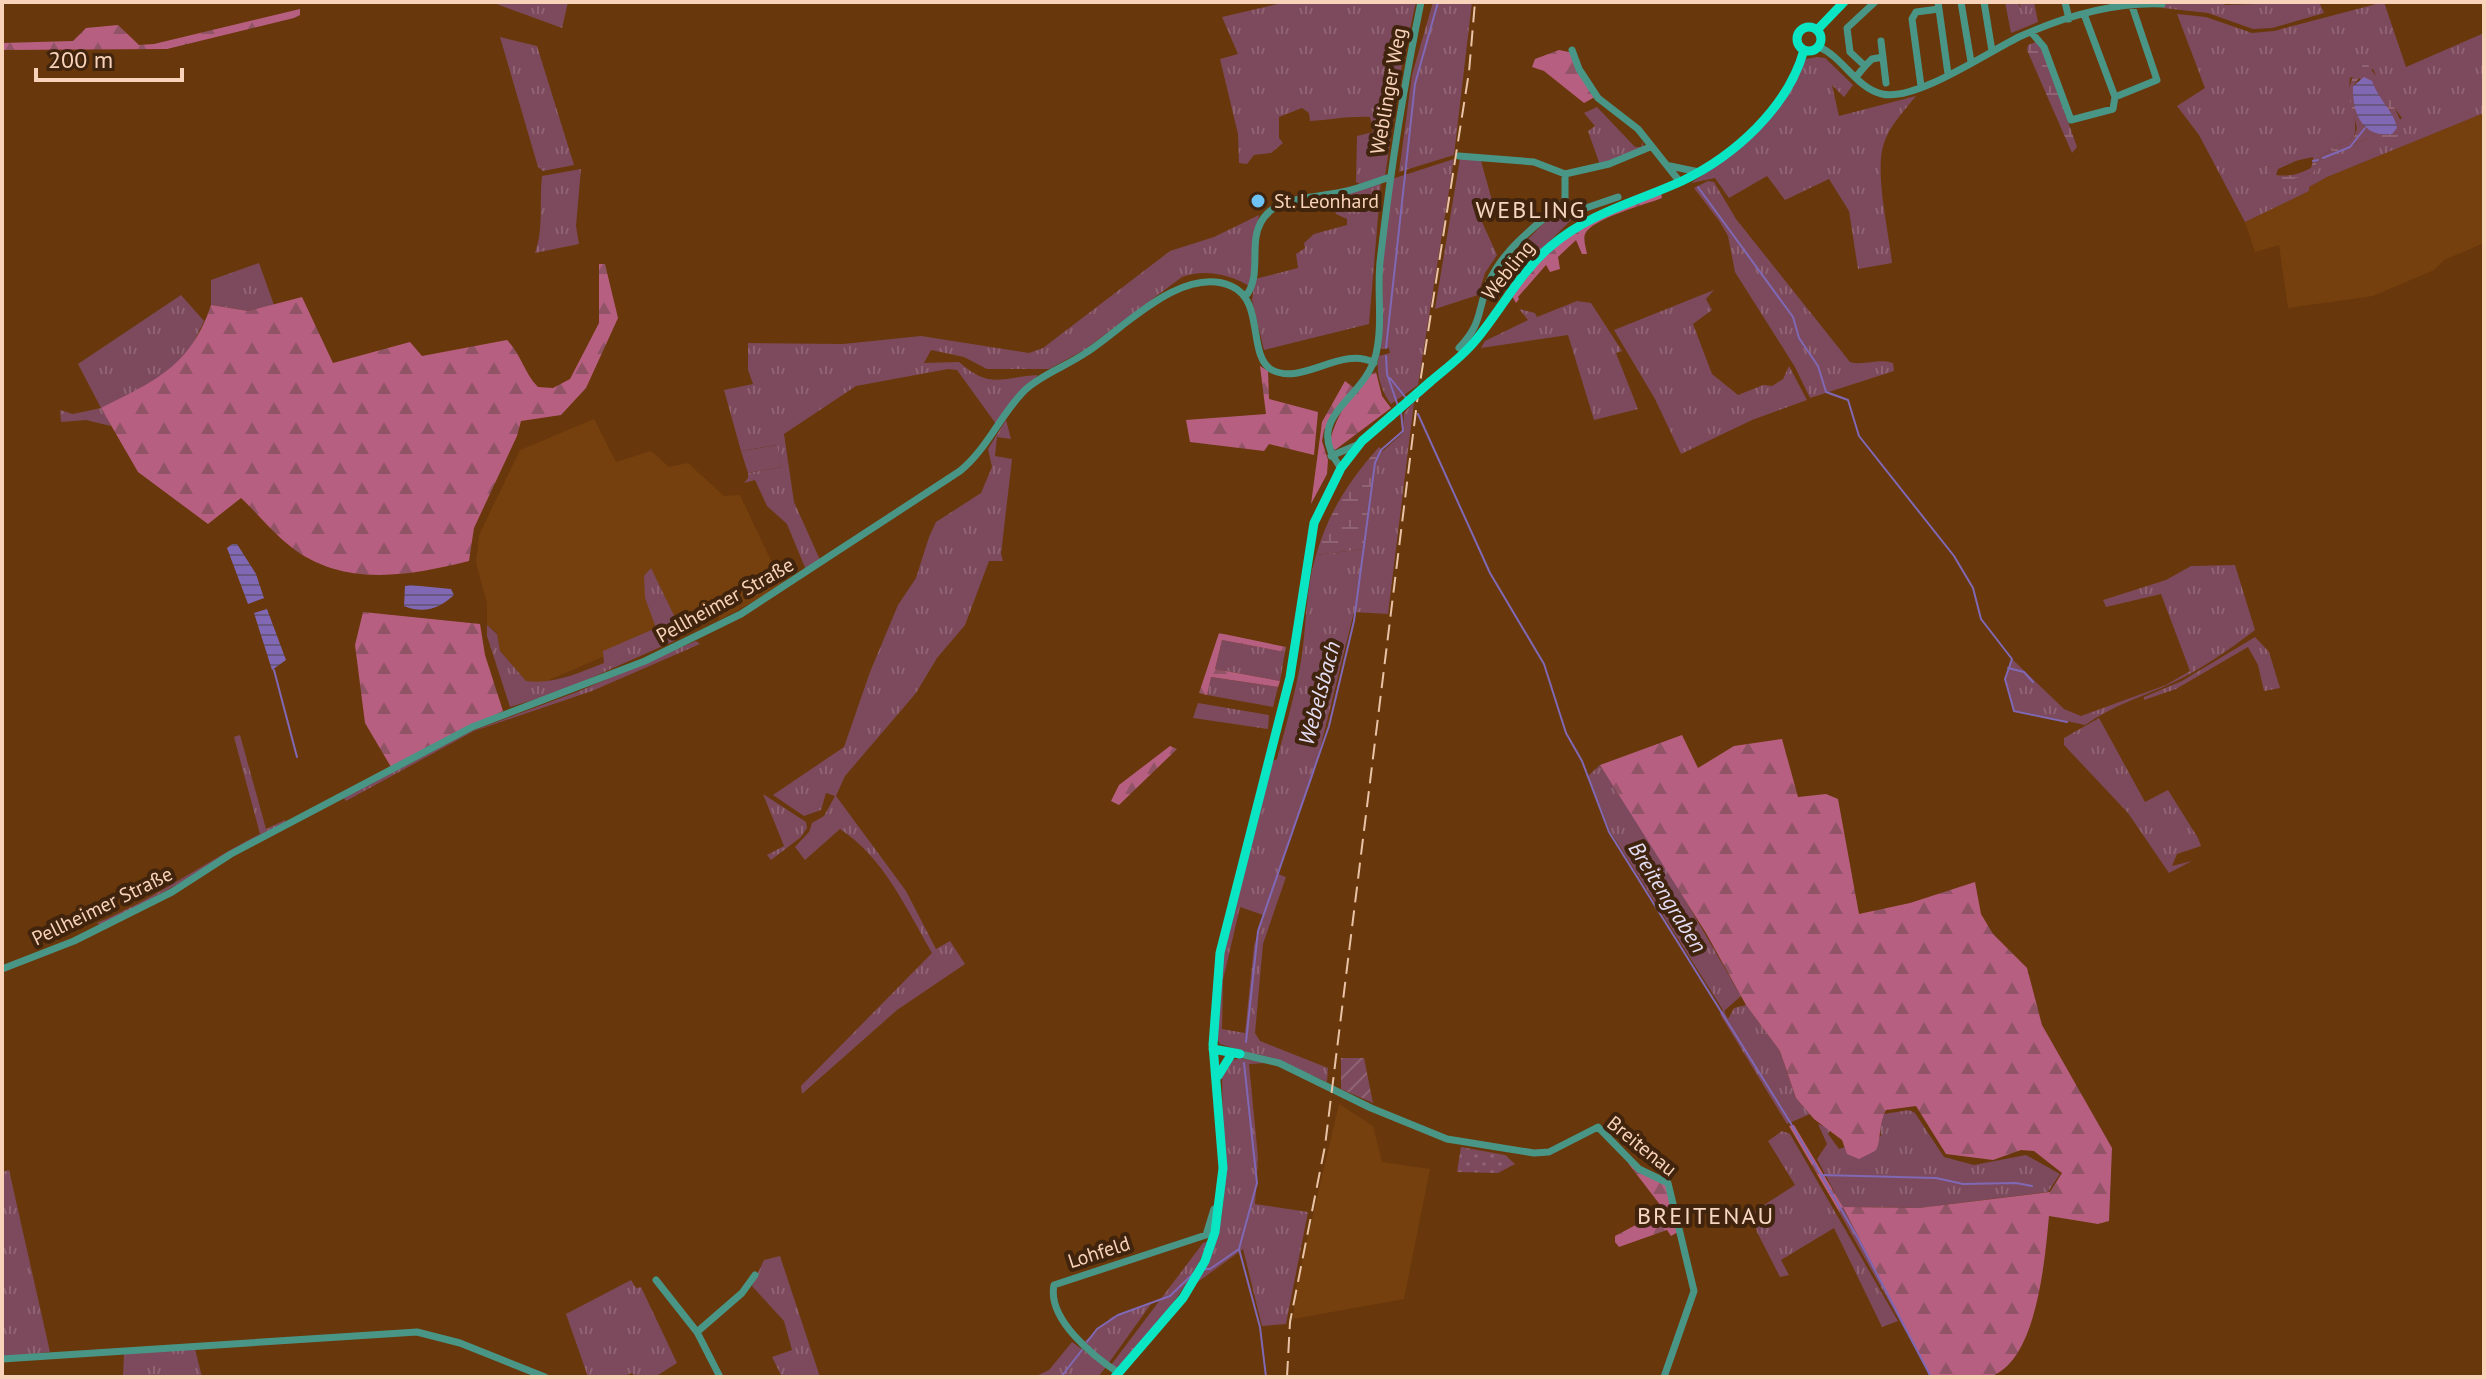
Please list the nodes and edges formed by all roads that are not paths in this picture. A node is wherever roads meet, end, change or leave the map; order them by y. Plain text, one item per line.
1 (1421, 2) edge
2 (1844, 2) edge
3 (1875, 2) edge
4 (1961, 2) edge
5 (1984, 2) edge
6 (2065, 2) edge
7 (2131, 3) edge
8 (2114, 4) edge
9 (2162, 4) dead end
10 (1938, 6) edge
11 (2084, 14) junction
12 (2069, 19) junction
13 (1817, 30) junction
14 (2031, 32) junction
15 (1881, 41) dead end
16 (1819, 47) junction
17 (1572, 50) dead end
18 (1804, 50) junction
19 (1992, 51) junction
20 (1883, 57) junction
21 (1971, 62) junction
22 (1865, 66) junction
23 (1948, 74) junction
24 (1856, 77) junction
25 (2168, 79) dead end
26 (2157, 80) junction
27 (1886, 83) dead end
28 (1921, 86) junction
29 (2115, 97) junction
30 (1650, 147) junction
31 (1459, 156) dead end
32 (1673, 167) junction
33 (1699, 172) junction
34 (1565, 174) junction
35 (1390, 177) junction
36 (1680, 182) junction
37 (1618, 197) dead end
38 (1565, 201) junction
39 (1245, 297) junction
40 (1460, 352) junction
41 (1374, 363) junction
42 (1362, 441) junction
43 (1331, 456) junction
44 (1341, 468) junction
45 (2, 969) edge
46 (1214, 1052) junction
47 (1235, 1055) junction
48 (1216, 1085) junction
49 (1223, 1181) junction
50 (755, 1275) dead end
51 (656, 1280) dead end
52 (697, 1332) junction
53 (2, 1359) edge
54 (1117, 1375) edge
55 (545, 1377) edge
56 (720, 1377) edge
57 (1664, 1377) edge

1 - 35 street, Weblinger Weg
2 - 13 main road
3 - 22 street
4 - 21 street
5 - 19 street
6 - 12 street
7 - 8 street
7 - 9 street
7 - 26 street
8 - 11 street
10 - 23 street
10 - 28 street
11 - 12 street
11 - 29 street
12 - 14 street
13 - 16 main road
13 - 18 main road
14 - 19 street
14 - 29 street
15 - 20 street
16 - 18 main road
16 - 24 street
17 - 30 street
18 - 33 main road, Webling
19 - 21 street
20 - 22 street
20 - 27 street
21 - 23 street
22 - 24 street
23 - 28 street
24 - 28 street
25 - 26 street
26 - 29 street
30 - 32 street
30 - 34 street
31 - 34 street
32 - 33 street
32 - 36 street
33 - 36 main road, Webling
34 - 38 street
35 - 39 street
35 - 41 street, Weblinger Weg
36 - 40 main road, Webling
37 - 38 street
38 - 40 street, Webling
39 - 41 street
39 - 45 street, Pellheimer Straße
40 - 42 main road, bridge
41 - 43 street, Weblinger Weg
42 - 43 street
42 - 44 main road
43 - 44 street
44 - 46 main road
46 - 47 main road
46 - 48 main road
47 - 48 main road
47 - 57 street, Breitenau
48 - 49 main road
49 - 54 main road
49 - 54 street, Lohfeld
50 - 52 street
51 - 52 street
52 - 56 street
53 - 55 street

